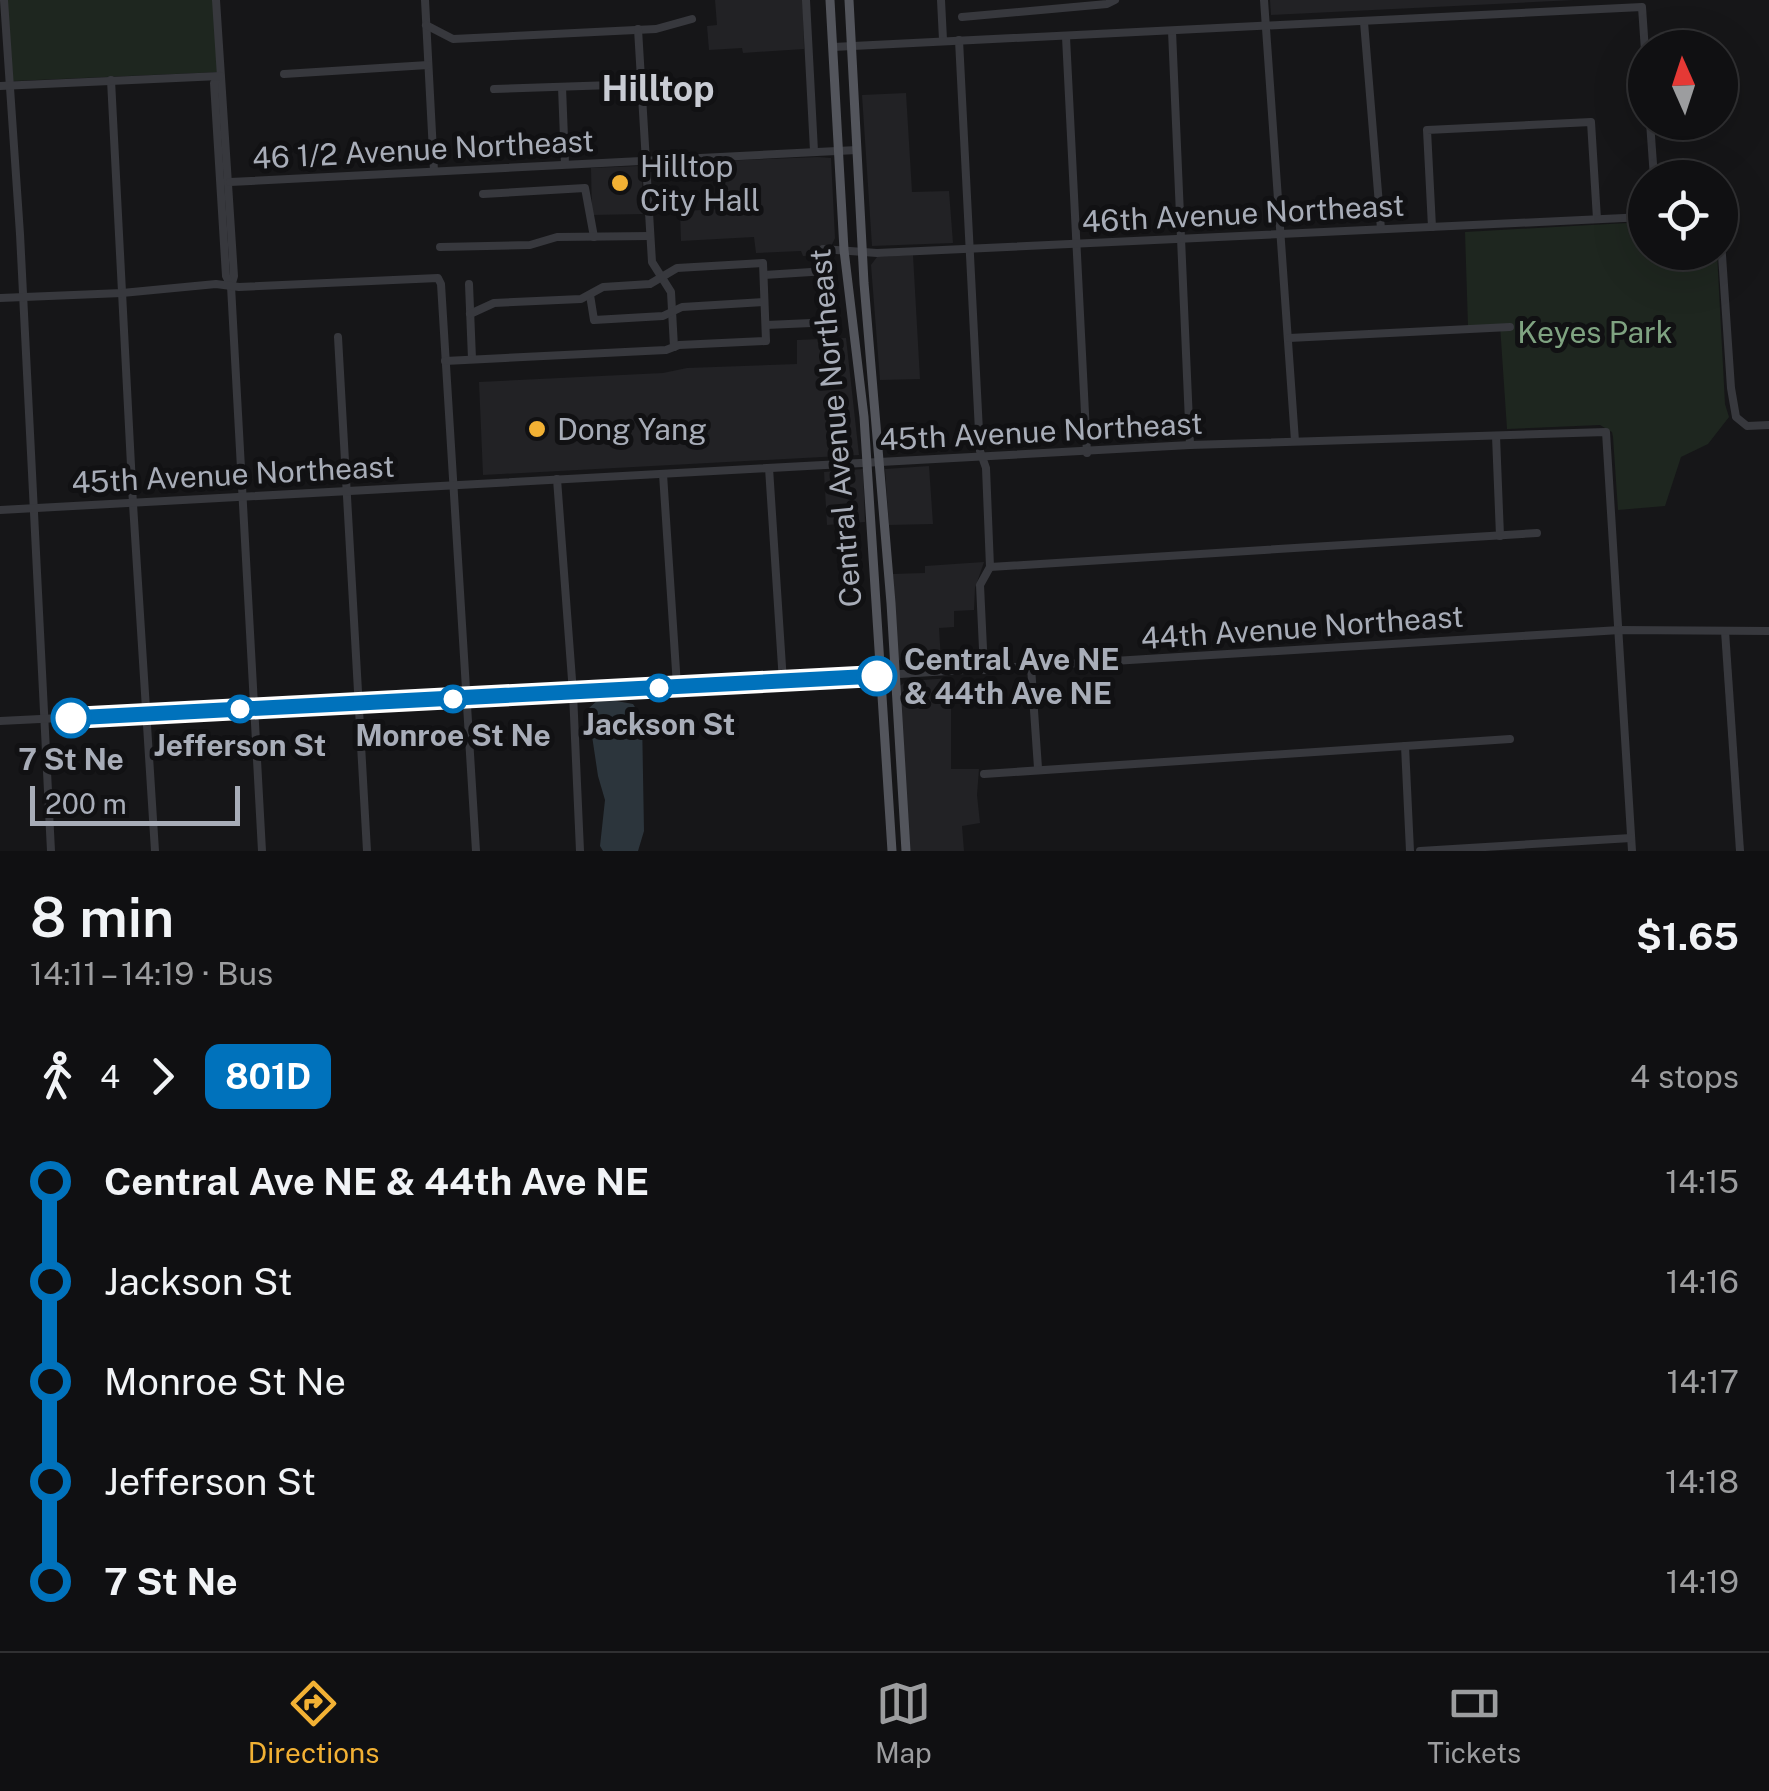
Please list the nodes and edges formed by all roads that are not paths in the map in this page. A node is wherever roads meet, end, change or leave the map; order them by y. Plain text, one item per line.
1 (4, 0) edge
2 (216, 0) edge
3 (425, 0) edge
4 (806, 0) edge
5 (830, 0) edge
6 (849, 0) edge
7 (942, 0) edge
8 (1115, 0) edge
9 (1264, 0) edge
10 (1011, 5) edge
11 (962, 16) dead end
12 (692, 19) dead end
13 (1364, 22) junction
14 (426, 25) junction
15 (1267, 26) junction
16 (638, 29) junction
17 (1644, 30) edge
18 (1172, 32) junction
19 (1066, 37) junction
20 (944, 40) junction
21 (958, 40) junction
22 (852, 46) junction
23 (832, 47) junction
24 (428, 66) junction
25 (284, 74) dead end
26 (220, 76) junction
27 (111, 80) junction
28 (642, 84) junction
29 (5, 85) edge
30 (562, 87) junction
31 (494, 89) dead end
32 (838, 150) junction
33 (857, 150) junction
34 (814, 151) junction
35 (646, 160) junction
36 (565, 164) junction
37 (434, 171) junction
38 (230, 182) junction
39 (483, 194) dead end
40 (1628, 218) edge
41 (1597, 219) junction
42 (1432, 227) junction
43 (1382, 230) junction
44 (1281, 234) junction
45 (650, 236) junction
46 (594, 237) junction
47 (1181, 239) junction
48 (1077, 244) junction
49 (440, 247) dead end
50 (822, 249) dead end
51 (969, 249) junction
52 (844, 250) junction
53 (862, 252) junction
54 (1723, 270) edge
55 (764, 274) junction
56 (660, 278) junction
57 (469, 284) dead end
58 (231, 286) junction
59 (122, 293) junction
60 (590, 295) junction
61 (23, 297) junction
62 (0, 298) edge
63 (764, 302) junction
64 (672, 310) junction
65 (470, 314) junction
66 (766, 326) junction
67 (1510, 327) dead end
68 (338, 336) dead end
69 (1289, 338) junction
70 (674, 347) junction
71 (472, 359) junction
72 (444, 361) junction
73 (1769, 425) edge
74 (1496, 436) junction
75 (1295, 440) junction
76 (1190, 445) junction
77 (1087, 453) junction
78 (983, 458) junction
79 (868, 462) junction
80 (880, 462) junction
81 (769, 468) junction
82 (663, 474) junction
83 (558, 479) junction
84 (451, 484) junction
85 (348, 490) junction
86 (242, 495) junction
87 (133, 504) junction
88 (32, 508) junction
89 (0, 510) edge
90 (1537, 533) dead end
91 (1500, 536) junction
92 (990, 567) junction
93 (1620, 630) junction
94 (1725, 630) junction
95 (1769, 631) edge
96 (1031, 667) junction
97 (984, 670) junction
98 (895, 675) junction
99 (880, 676) junction
100 (783, 682) junction
101 (678, 686) junction
102 (573, 693) junction
103 (466, 698) junction
104 (359, 703) junction
105 (254, 708) junction
106 (148, 714) junction
107 (45, 719) junction
108 (0, 721) edge
109 (1510, 739) dead end
110 (1405, 746) junction
111 (1038, 768) junction
112 (984, 774) dead end
113 (1631, 838) junction
114 (51, 851) edge
115 (155, 851) edge
116 (262, 851) edge
117 (368, 851) edge
118 (476, 851) edge
119 (580, 851) edge
120 (892, 851) edge
121 (906, 851) edge
122 (1410, 851) edge
123 (1420, 851) edge
124 (1632, 851) edge
125 (1740, 851) edge

1 - 29 street
2 - 26 street
3 - 14 street
4 - 34 street
5 - 23 main road, Central Avenue Northeast
6 - 22 main road, Central Avenue Northeast
7 - 20 street
8 - 10 street
9 - 15 street
10 - 11 street
12 - 16 street
13 - 15 street
13 - 17 street
13 - 43 street
14 - 16 street
14 - 24 street
15 - 18 street
15 - 44 street
16 - 28 street
18 - 19 street
18 - 47 street
19 - 21 street
19 - 48 street
20 - 21 street
20 - 22 street
21 - 51 street
22 - 23 street
22 - 33 main road, Central Avenue Northeast
23 - 32 main road, Central Avenue Northeast
24 - 25 street
24 - 37 street
26 - 27 street
26 - 38 street
26 - 58 street
27 - 29 street
27 - 59 street
28 - 30 street
28 - 35 street
29 - 61 street
30 - 31 street
30 - 36 street
32 - 33 street, 46 1/2 Avenue Northeast
32 - 34 street, 46 1/2 Avenue Northeast
32 - 52 main road, Central Avenue Northeast
33 - 53 main road, Central Avenue Northeast
34 - 35 street, 46 1/2 Avenue Northeast
35 - 36 street, 46 1/2 Avenue Northeast
35 - 45 street
36 - 37 street, 46 1/2 Avenue Northeast
37 - 38 street, 46 1/2 Avenue Northeast
38 - 58 street
39 - 46 street
40 - 41 street, 46th Avenue Northeast
41 - 42 street, 46th Avenue Northeast
41 - 42 street
42 - 43 street, 46th Avenue Northeast
43 - 44 street, 46th Avenue Northeast
44 - 47 street, 46th Avenue Northeast
44 - 69 street
45 - 46 street
45 - 56 street
46 - 49 street
47 - 48 street, 46th Avenue Northeast
47 - 76 street
48 - 51 street, 46th Avenue Northeast
48 - 77 street
50 - 52 street, 46th Avenue Northeast
51 - 53 street, 46th Avenue Northeast
51 - 78 street
52 - 53 street, 46th Avenue Northeast
52 - 79 main road, Central Avenue Northeast
53 - 80 main road, Central Avenue Northeast
54 - 73 street
55 - 56 street
55 - 63 street
55 - 66 street
56 - 60 street
56 - 64 street
57 - 65 street
58 - 59 street
58 - 72 street
58 - 86 street
59 - 61 street
59 - 87 street
60 - 64 street
60 - 65 street
61 - 62 street
61 - 88 street
63 - 64 street
63 - 66 street
64 - 70 street
65 - 71 street
66 - 70 street
67 - 69 street
68 - 85 street
69 - 75 street
70 - 71 street
71 - 72 street
72 - 84 street
74 - 75 street, 45th Avenue Northeast
74 - 91 street
74 - 93 street, 45th Avenue Northeast
75 - 76 street, 45th Avenue Northeast
76 - 77 street, 45th Avenue Northeast
77 - 78 street, 45th Avenue Northeast
78 - 80 street, 45th Avenue Northeast
78 - 92 street
79 - 80 street, 45th Avenue Northeast
79 - 81 street, 45th Avenue Northeast
79 - 99 main road, Central Avenue Northeast
80 - 98 main road, Central Avenue Northeast
81 - 82 street, 45th Avenue Northeast
81 - 100 street
82 - 83 street, 45th Avenue Northeast
82 - 101 street
83 - 84 street, 45th Avenue Northeast
83 - 102 street
84 - 85 street, 45th Avenue Northeast
84 - 103 street
85 - 86 street, 45th Avenue Northeast
85 - 104 street
86 - 87 street, 45th Avenue Northeast
86 - 105 street
87 - 88 street, 45th Avenue Northeast
87 - 106 street
88 - 89 street, 45th Avenue Northeast
88 - 107 street
90 - 91 street
91 - 92 street
92 - 97 street
93 - 94 street, 44th Avenue Northeast
93 - 96 street, 44th Avenue Northeast
93 - 113 street
94 - 95 street, 44th Avenue Northeast
94 - 125 street
96 - 97 street, 44th Avenue Northeast
96 - 111 street
97 - 98 street, 44th Avenue Northeast
98 - 99 street, 44th Avenue Northeast
98 - 121 main road, Central Avenue Northeast
99 - 100 street, 44th Avenue Northeast
99 - 120 main road, Central Avenue Northeast
100 - 101 street, 44th Avenue Northeast
101 - 102 street, 44th Avenue Northeast
102 - 103 street, 44th Avenue Northeast
102 - 119 street
103 - 104 street, 44th Avenue Northeast
103 - 118 street
104 - 105 street, 44th Avenue Northeast
104 - 117 street
105 - 106 street, 44th Avenue Northeast
105 - 116 street
106 - 107 street, 44th Avenue Northeast
106 - 115 street
107 - 108 street, 44th Avenue Northeast
107 - 114 street
109 - 110 street
110 - 111 street
110 - 122 street
111 - 112 street
113 - 123 street
113 - 124 street

